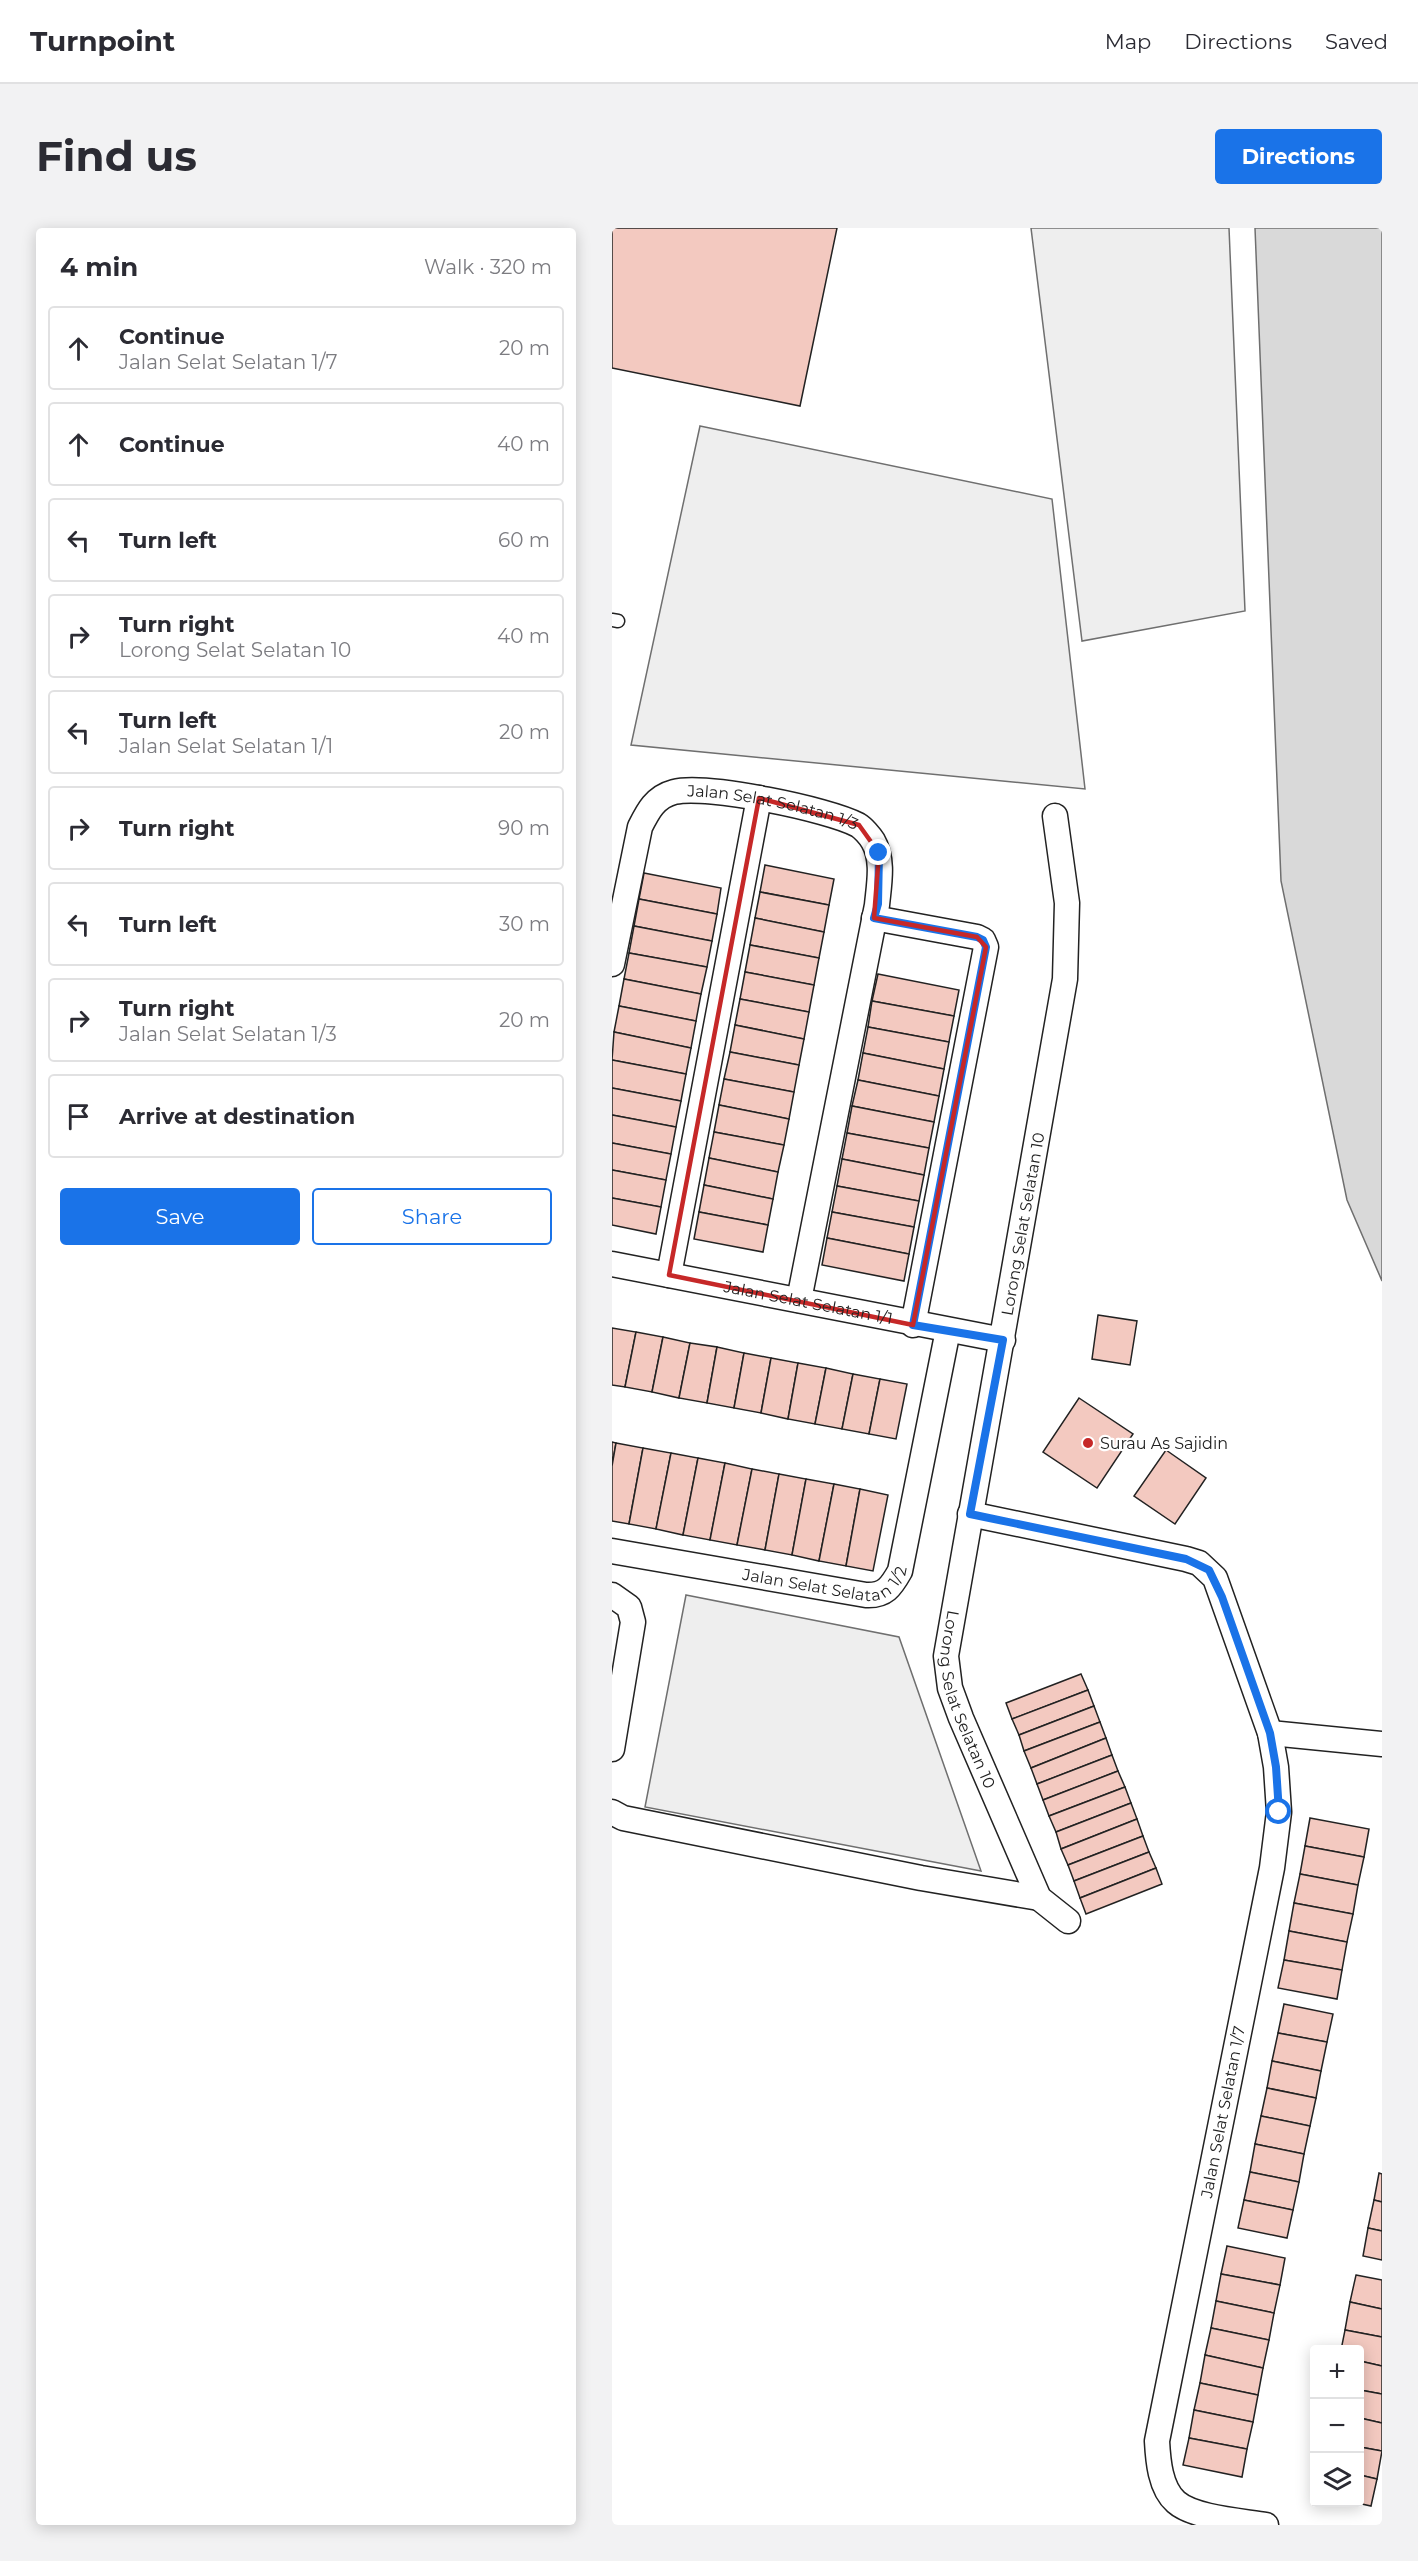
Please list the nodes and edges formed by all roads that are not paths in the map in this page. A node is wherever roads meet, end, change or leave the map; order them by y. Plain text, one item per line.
1 (759, 798) junction
2 (1055, 816) dead end
3 (874, 918) junction
4 (612, 964) edge
5 (612, 1264) edge
6 (669, 1275) junction
7 (799, 1300) junction
8 (913, 1325) junction
9 (948, 1330) junction
10 (1003, 1340) junction
11 (970, 1514) junction
12 (612, 1551) edge
13 (612, 1594) edge
14 (1270, 1733) junction
15 (1382, 1744) edge
16 (612, 1749) edge
17 (612, 1812) edge
18 (1039, 1898) junction
19 (1068, 1921) dead end
20 (1266, 2525) edge

1 - 3 street, Jalan Selat Selatan 1/3
1 - 4 street, Jalan Selat Selatan 1/3
1 - 6 street
2 - 10 street, Lorong Selat Selatan 10
3 - 7 street, Jalan Selat Selatan 1/3
3 - 8 street
5 - 6 street, Jalan Selat Selatan 1/1
6 - 7 street, Jalan Selat Selatan 1/1
7 - 8 street, Jalan Selat Selatan 1/1
8 - 9 street, Jalan Selat Selatan 1/1
9 - 10 street, Jalan Selat Selatan 1/1
9 - 12 street, Jalan Selat Selatan 1/2
10 - 11 street, Lorong Selat Selatan 10
11 - 14 street, Jalan Selat Selatan 1/7
11 - 18 street, Lorong Selat Selatan 10
13 - 16 street
14 - 15 street
14 - 20 street, Jalan Selat Selatan 1/7
17 - 18 street
18 - 19 street, Lorong Selat Selatan 10

